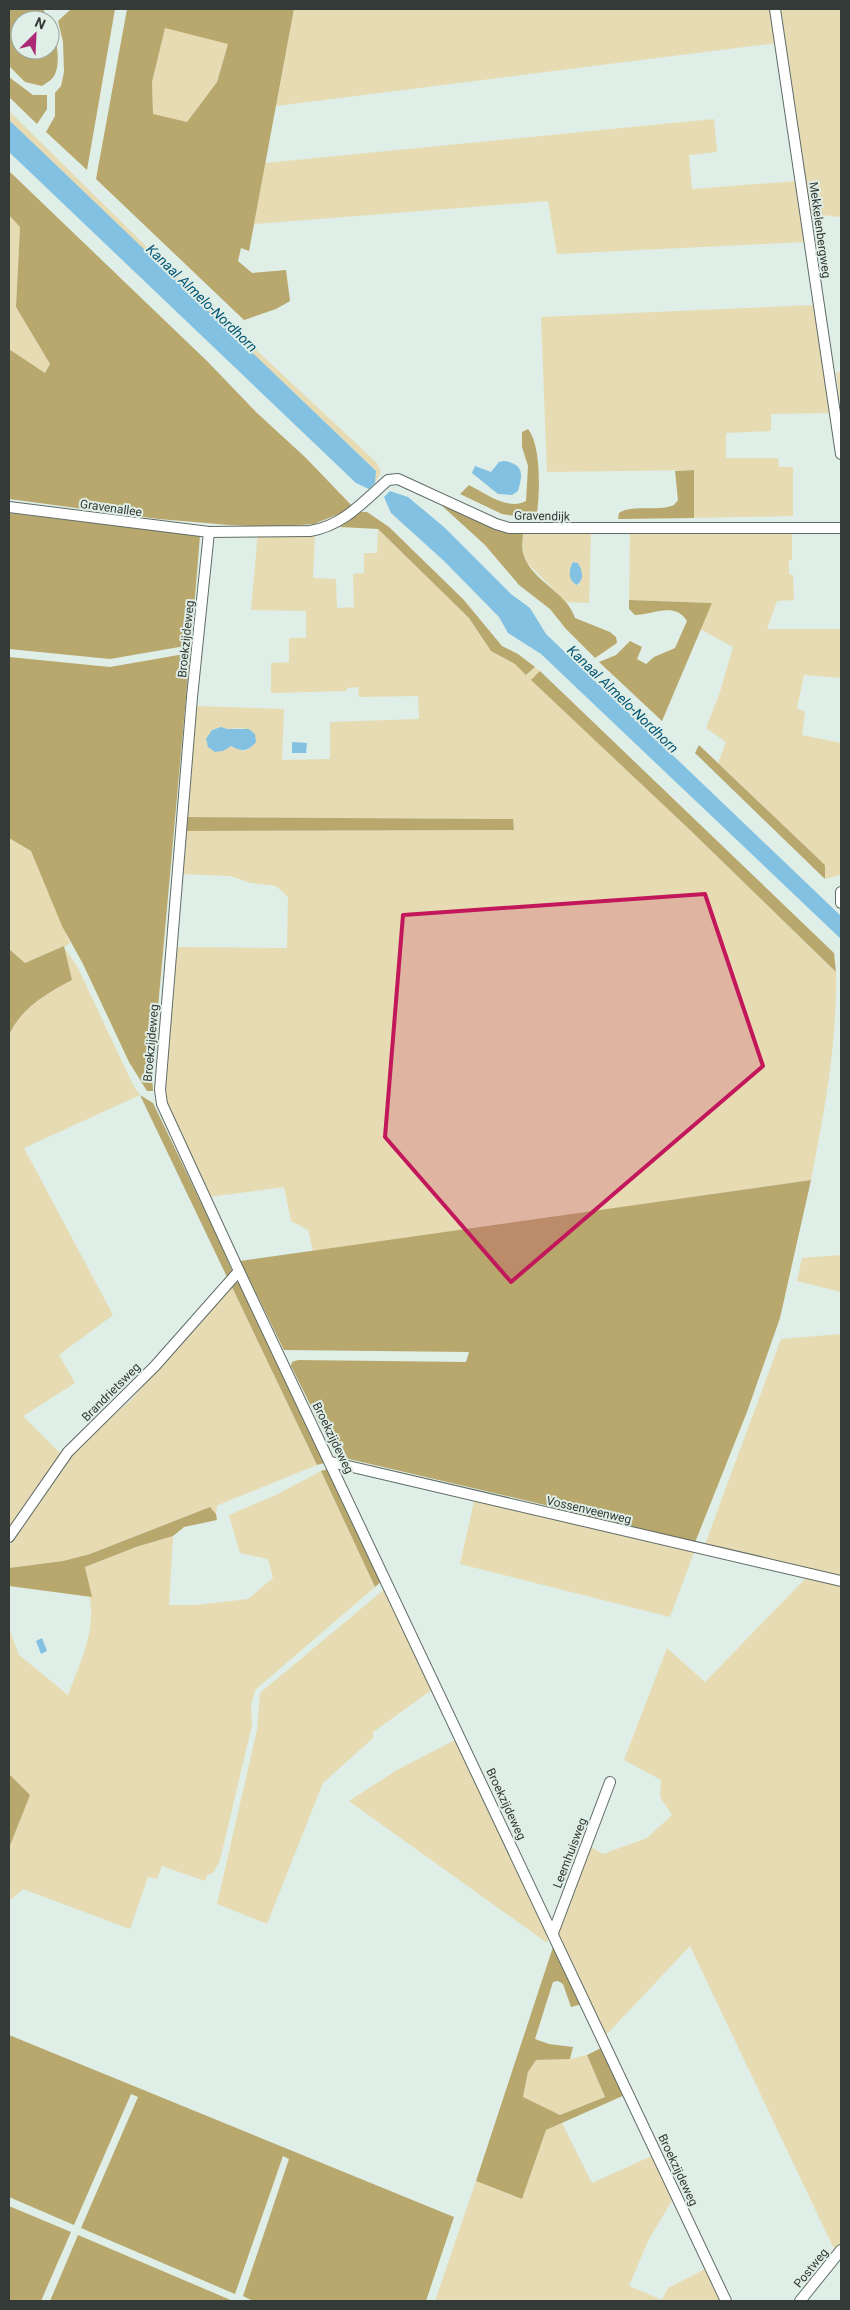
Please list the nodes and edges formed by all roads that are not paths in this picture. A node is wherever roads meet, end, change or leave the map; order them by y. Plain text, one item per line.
1 (775, 9) edge
2 (841, 454) edge
3 (9, 507) edge
4 (841, 528) edge
5 (209, 532) junction
6 (841, 892) edge
7 (841, 903) edge
8 (239, 1271) junction
9 (331, 1462) junction
10 (9, 1538) edge
11 (841, 1581) edge
12 (610, 1782) dead end
13 (553, 1933) junction
14 (841, 2250) edge
15 (726, 2301) edge
16 (800, 2301) edge

1 - 2 street, Mekkelenbergweg
3 - 5 street, Gravenallee
4 - 5 street, Gravendijk
5 - 8 street, Broekzijdeweg
6 - 7 street
8 - 9 street, Broekzijdeweg
8 - 10 street, Brandrietsweg
9 - 11 street, Vossenveenweg
9 - 13 street, Broekzijdeweg
12 - 13 street, Leemhuisweg
13 - 15 street, Broekzijdeweg
14 - 16 street, Postweg

